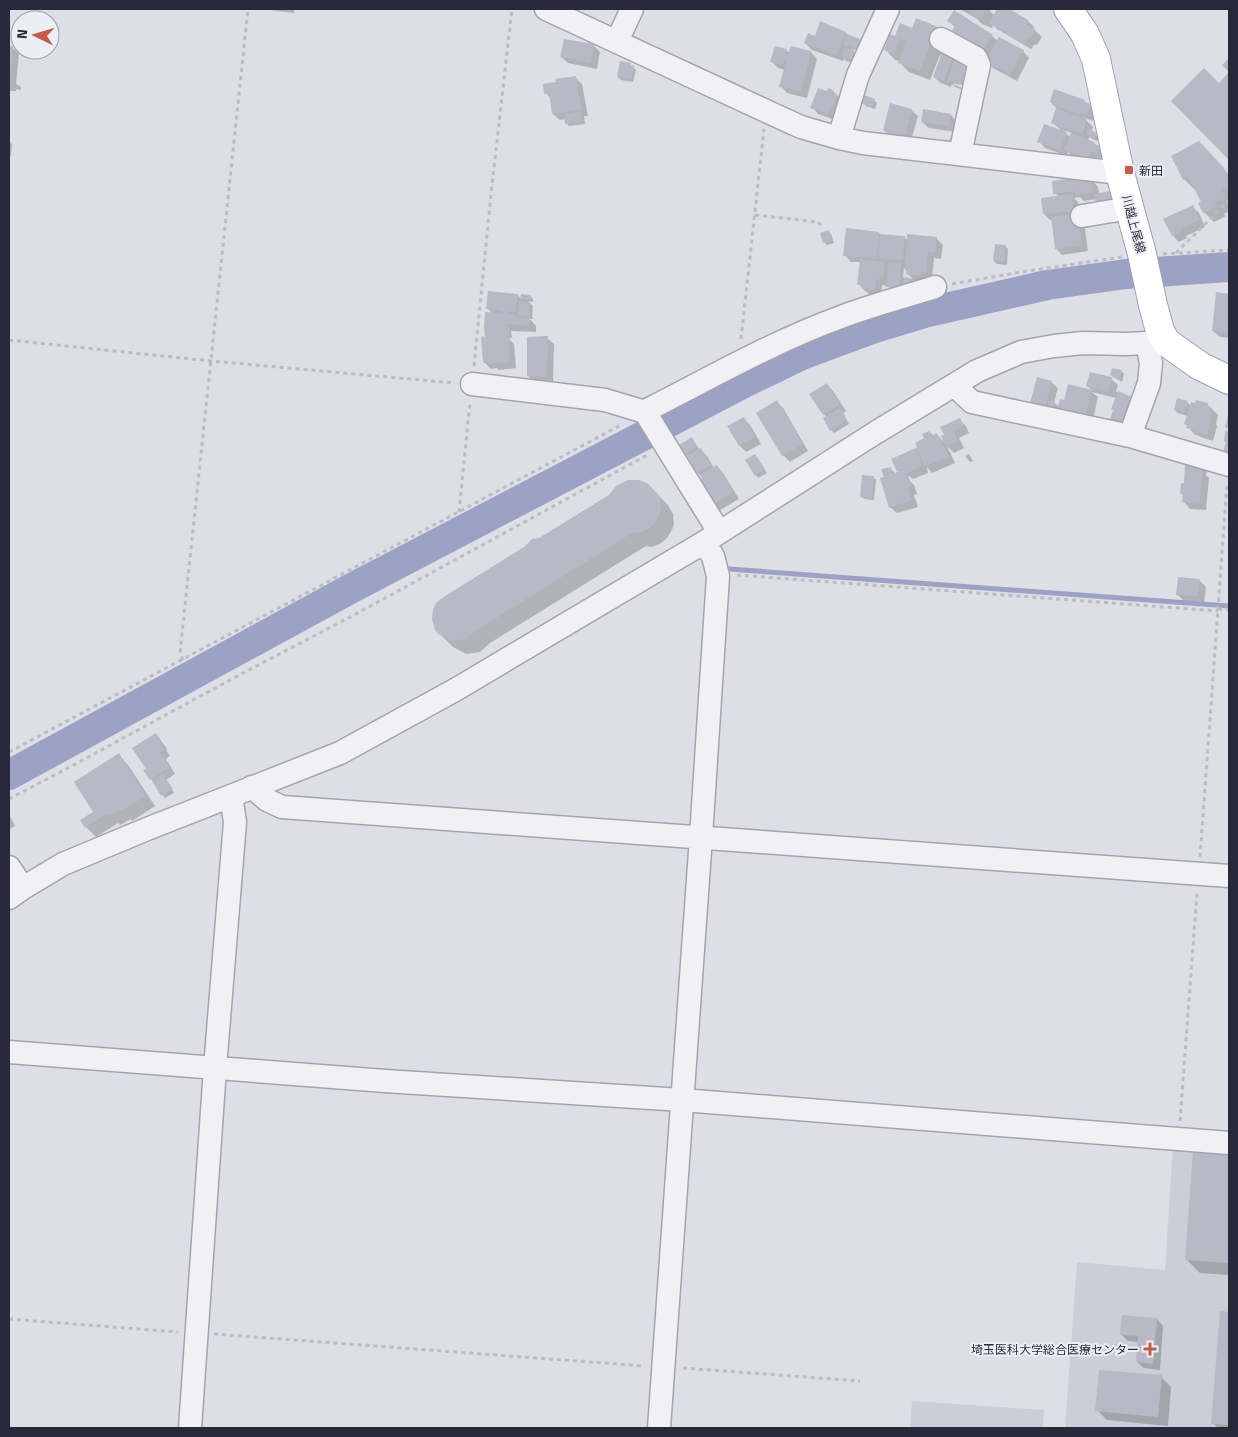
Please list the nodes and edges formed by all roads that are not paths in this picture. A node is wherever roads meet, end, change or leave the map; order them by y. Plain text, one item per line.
1 (546, 9) edge
2 (632, 9) edge
3 (888, 9) edge
4 (1068, 9) edge
5 (941, 39) dead end
6 (617, 41) junction
7 (839, 138) junction
8 (960, 154) junction
9 (1120, 173) junction
10 (1130, 208) junction
11 (1082, 216) dead end
12 (935, 287) road end
13 (1157, 343) junction
14 (1229, 380) edge
15 (472, 384) road end
16 (954, 385) junction
17 (646, 414) junction
18 (1130, 436) junction
19 (1229, 464) edge
20 (711, 537) junction
21 (252, 787) junction
22 (231, 796) junction
23 (702, 837) junction
24 (9, 866) edge
25 (1229, 876) edge
26 (16, 893) edge
27 (9, 1052) edge
28 (216, 1068) junction
29 (682, 1100) junction
30 (1229, 1143) edge
31 (190, 1428) edge
32 (659, 1428) edge

1 - 6 street
2 - 6 street
3 - 7 street
4 - 9 main road, 川越上尾線
5 - 8 street
6 - 7 street
7 - 8 street
8 - 9 street
9 - 10 main road, 川越上尾線
10 - 11 street
10 - 13 main road, 川越上尾線
12 - 17 street
13 - 14 main road
13 - 16 street
13 - 18 street
15 - 17 street
16 - 18 street
16 - 20 street
17 - 20 street
18 - 19 street
20 - 21 street
20 - 23 street
21 - 22 street
21 - 23 street
22 - 26 street
22 - 28 street
23 - 25 street
23 - 29 street
24 - 26 street
27 - 28 street
28 - 29 street
28 - 31 street
29 - 30 street
29 - 32 street

